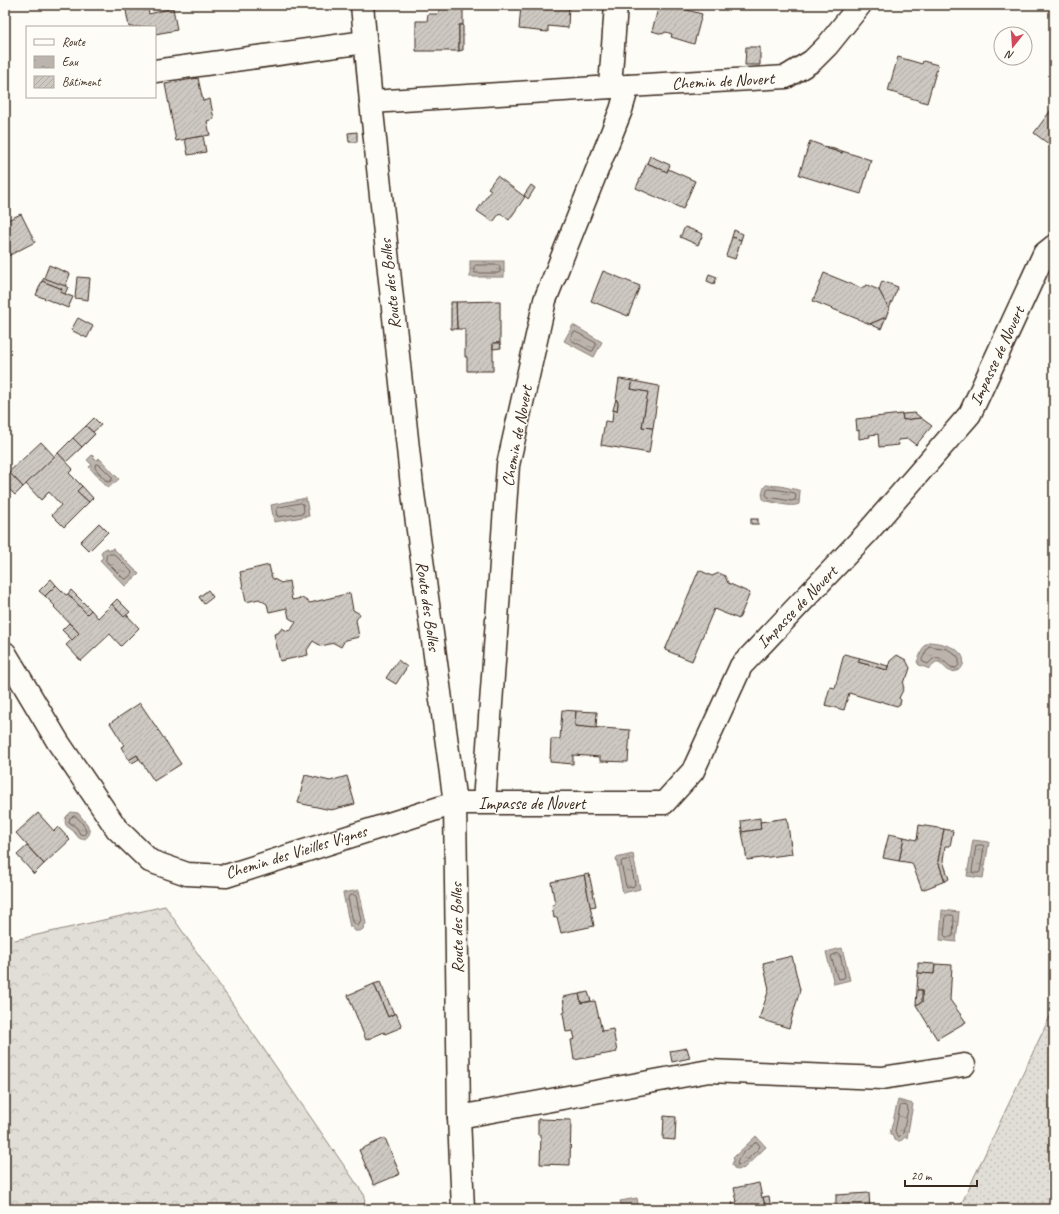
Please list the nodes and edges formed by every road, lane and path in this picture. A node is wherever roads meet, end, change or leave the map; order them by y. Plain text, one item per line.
1 (362, 5) edge
2 (616, 5) edge
3 (860, 5) edge
4 (365, 42) junction
5 (156, 71) edge
6 (619, 86) junction
7 (371, 102) junction
8 (1054, 246) edge
9 (5, 653) edge
10 (484, 802) junction
11 (455, 803) junction
12 (964, 1065) dead end
13 (459, 1117) junction
14 (463, 1209) edge

1 - 4 street, Route des Bolles
2 - 6 street
3 - 6 street, Chemin de Novert
4 - 5 street
4 - 7 street, Route des Bolles
6 - 7 street, Chemin de Novert
6 - 10 street, Chemin de Novert
7 - 11 street, Route des Bolles
8 - 10 street, Impasse de Novert
9 - 11 street, Chemin des Vieilles Vignes
10 - 11 street, Impasse de Novert
11 - 13 street, Route des Bolles
12 - 13 street
13 - 14 street, Route des Bolles

